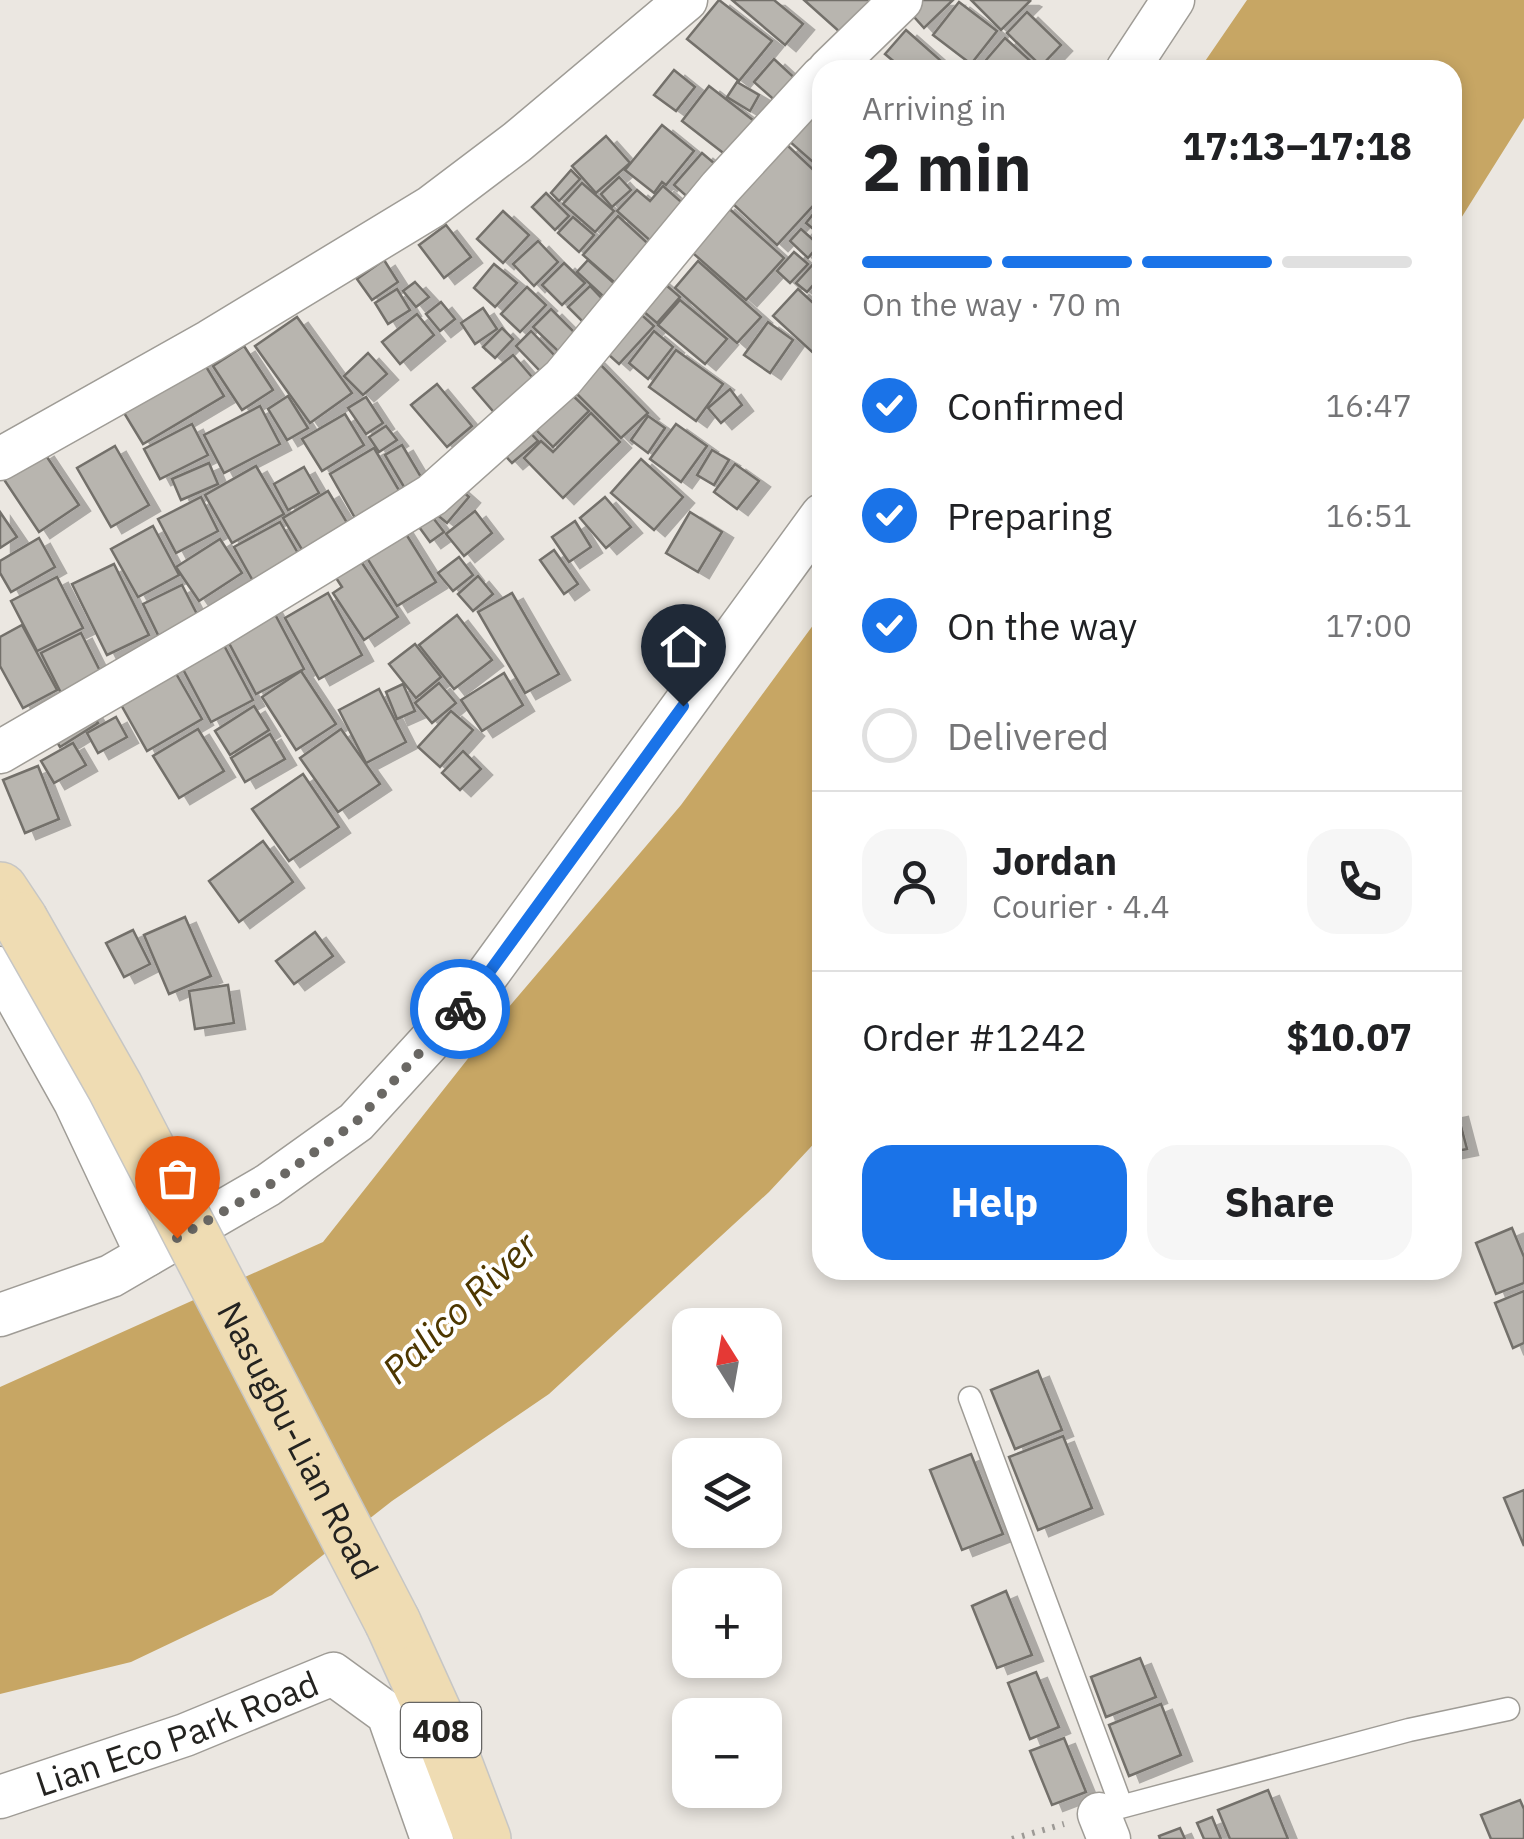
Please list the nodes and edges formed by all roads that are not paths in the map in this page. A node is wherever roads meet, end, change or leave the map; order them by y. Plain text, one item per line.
1 (686, 0) edge
2 (901, 0) edge
3 (1172, 0) edge
4 (839, 60) edge
5 (1133, 60) edge
6 (812, 87) edge
7 (0, 459) edge
8 (812, 529) edge
9 (0, 752) edge
10 (6, 926) edge
11 (146, 1255) junction
12 (0, 1315) edge
13 (970, 1398) dead end
14 (1508, 1709) dead end
15 (0, 1797) edge
16 (1110, 1819) edge
17 (432, 1839) edge
18 (483, 1839) edge

1 - 7 street
2 - 4 street
3 - 5 street
6 - 9 street
8 - 11 street
10 - 11 street
10 - 18 main road, Nasugbu-Lian Road / 408, bridge
11 - 12 street
13 - 16 lane
14 - 16 lane
15 - 17 street, Lian Eco Park Road

